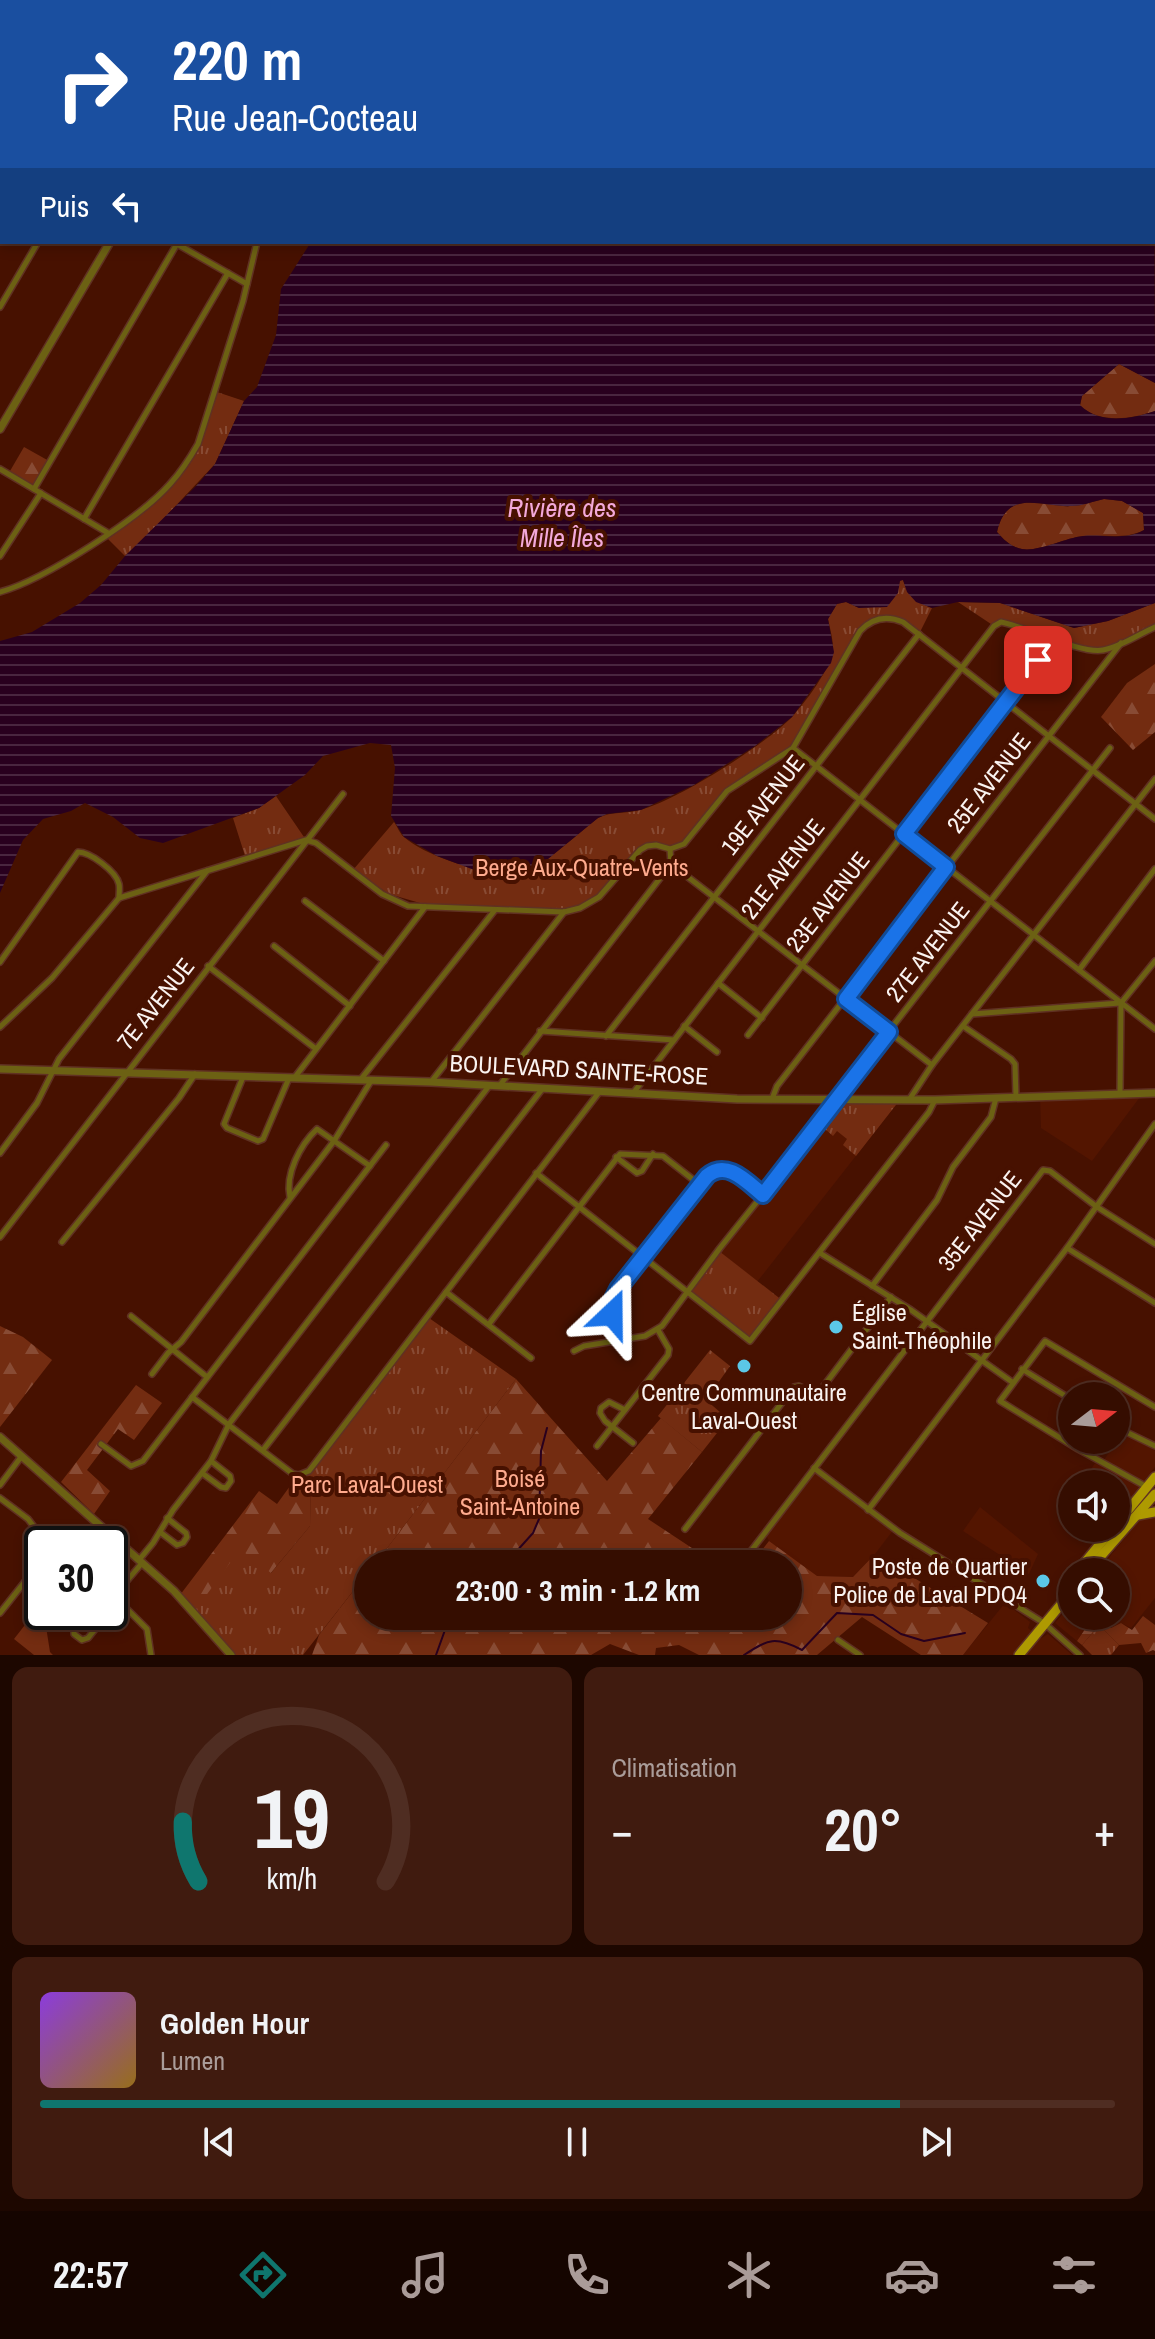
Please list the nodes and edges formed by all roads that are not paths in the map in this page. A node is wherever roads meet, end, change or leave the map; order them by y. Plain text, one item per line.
1 (37, 244) edge
2 (109, 244) edge
3 (177, 244) edge
4 (180, 244) edge
5 (257, 244) edge
6 (228, 273) junction
7 (247, 284) junction
8 (0, 307) edge
9 (0, 429) edge
10 (0, 469) edge
11 (34, 489) junction
12 (41, 493) junction
13 (84, 519) junction
14 (108, 533) junction
15 (0, 556) edge
16 (0, 592) edge
17 (1155, 627) edge
18 (919, 634) junction
19 (1054, 639) junction
20 (1122, 642) junction
21 (961, 668) junction
22 (1005, 702) junction
23 (1049, 736) junction
24 (793, 748) junction
25 (1110, 748) dead end
26 (816, 766) junction
27 (1093, 771) junction
28 (1155, 779) edge
29 (343, 794) dead end
30 (860, 800) junction
31 (1136, 804) junction
32 (1155, 819) edge
33 (904, 834) junction
34 (306, 840) junction
35 (670, 849) junction
36 (671, 864) junction
37 (946, 867) junction
38 (1155, 869) edge
39 (208, 870) junction
40 (714, 897) junction
41 (119, 898) junction
42 (305, 901) dead end
43 (990, 901) junction
44 (425, 907) junction
45 (495, 910) junction
46 (564, 912) junction
47 (758, 931) junction
48 (1033, 935) junction
49 (274, 946) dead end
50 (384, 961) junction
51 (1155, 961) edge
52 (0, 962) edge
53 (802, 965) junction
54 (208, 966) junction
55 (1079, 970) junction
56 (718, 983) junction
57 (846, 999) junction
58 (1121, 1003) junction
59 (350, 1006) junction
60 (972, 1014) junction
61 (762, 1018) junction
62 (684, 1026) junction
63 (963, 1026) junction
64 (0, 1027) edge
65 (1155, 1029) edge
66 (539, 1031) junction
67 (889, 1032) junction
68 (748, 1035) dead end
69 (606, 1036) junction
70 (674, 1040) junction
71 (316, 1049) junction
72 (717, 1052) dead end
73 (932, 1065) junction
74 (2, 1071) edge
75 (54, 1071) junction
76 (125, 1073) junction
77 (195, 1074) junction
78 (244, 1076) junction
79 (292, 1077) junction
80 (361, 1080) junction
81 (371, 1081) junction
82 (431, 1082) junction
83 (489, 1086) junction
84 (499, 1086) junction
85 (544, 1088) junction
86 (600, 1090) junction
87 (634, 1092) junction
88 (1120, 1093) junction
89 (1155, 1093) edge
90 (996, 1097) junction
91 (1016, 1097) junction
92 (772, 1099) junction
93 (838, 1100) junction
94 (909, 1100) junction
95 (935, 1100) junction
96 (1155, 1124) edge
97 (334, 1141) junction
98 (386, 1145) dead end
99 (0, 1153) edge
100 (653, 1154) junction
101 (616, 1157) junction
102 (370, 1166) junction
103 (536, 1173) junction
104 (700, 1185) junction
105 (763, 1195) junction
106 (290, 1198) junction
107 (578, 1206) junction
108 (1097, 1207) junction
109 (0, 1237) edge
110 (62, 1242) dead end
111 (1155, 1244) edge
112 (1067, 1248) junction
113 (820, 1253) junction
114 (643, 1258) junction
115 (872, 1286) junction
116 (446, 1292) junction
117 (687, 1292) junction
118 (891, 1297) junction
119 (1155, 1303) edge
120 (131, 1316) dead end
121 (926, 1321) junction
122 (489, 1324) junction
123 (658, 1330) junction
124 (615, 1341) junction
125 (173, 1348) junction
126 (574, 1351) dead end
127 (531, 1358) dead end
128 (981, 1360) junction
129 (1022, 1369) junction
130 (152, 1374) dead end
131 (207, 1377) junction
132 (1012, 1382) junction
133 (1058, 1391) edge
134 (192, 1397) junction
135 (1155, 1407) edge
136 (625, 1410) junction
137 (229, 1424) junction
138 (612, 1427) junction
139 (1130, 1434) edge
140 (0, 1437) edge
141 (633, 1443) dead end
142 (101, 1444) dead end
143 (597, 1446) dead end
144 (1155, 1446) edge
145 (263, 1450) junction
146 (21, 1457) junction
147 (211, 1461) junction
148 (814, 1468) junction
149 (202, 1473) junction
150 (1155, 1477) edge
151 (0, 1485) edge
152 (1153, 1493) edge
153 (0, 1498) edge
154 (868, 1510) junction
155 (1155, 1512) edge
156 (1130, 1513) edge
157 (1135, 1516) junction
158 (167, 1518) junction
159 (33, 1526) edge
160 (685, 1529) dead end
161 (160, 1532) junction
162 (1102, 1542) edge
163 (752, 1550) edge
164 (1089, 1558) edge
165 (1099, 1558) edge
166 (140, 1562) junction
167 (128, 1578) edge
168 (24, 1583) edge
169 (1058, 1605) edge
170 (128, 1610) edge
171 (0, 1613) edge
172 (1044, 1623) junction
173 (74, 1630) edge
174 (95, 1630) edge
175 (838, 1640) dead end
176 (152, 1655) edge
177 (231, 1655) edge
178 (860, 1655) edge
179 (1019, 1655) edge
180 (1080, 1655) edge

1 - 8 street
2 - 9 street
3 - 11 street
4 - 6 street
5 - 7 street
6 - 7 street
6 - 13 street
7 - 14 street
10 - 11 street
11 - 12 street
12 - 13 street
12 - 15 street
13 - 14 street
14 - 16 street
17 - 20 street
18 - 21 street
18 - 24 street
18 - 26 street, 19E AVENUE
19 - 20 street
19 - 21 street, 21E AVENUE
19 - 22 street, 23E AVENUE
20 - 23 street, 25E AVENUE
21 - 22 street
21 - 30 street, 21E AVENUE
22 - 23 street
22 - 33 street, 23E AVENUE
23 - 27 street
23 - 37 street, 25E AVENUE
24 - 26 street
24 - 35 street
25 - 27 street, 27E AVENUE
26 - 30 street
26 - 40 street, 19E AVENUE
27 - 31 street
27 - 43 street, 27E AVENUE
28 - 31 street
29 - 34 street, 7E AVENUE
30 - 33 street
30 - 47 street, 21E AVENUE
31 - 32 street
31 - 48 street
33 - 37 street
33 - 53 street, 23E AVENUE
34 - 39 street
34 - 44 street
34 - 54 street, 7E AVENUE
35 - 36 street
35 - 46 street
36 - 40 street
36 - 66 street
37 - 43 street
37 - 57 street, 25E AVENUE
38 - 55 street
39 - 41 street
39 - 75 street
40 - 47 street
40 - 69 street, 19E AVENUE
41 - 52 street
41 - 64 street
42 - 50 street
43 - 48 street
43 - 67 street, 27E AVENUE
44 - 45 street
44 - 50 street
45 - 46 street
45 - 80 street
46 - 82 street
47 - 53 street
47 - 56 street, 21E AVENUE
48 - 55 street
48 - 60 street
49 - 59 street
50 - 59 street
51 - 58 street
53 - 57 street
53 - 61 street, 23E AVENUE
54 - 71 street
54 - 76 street, 7E AVENUE
55 - 58 street
56 - 61 street
56 - 62 street, 21E AVENUE
57 - 67 street
57 - 92 street, 25E AVENUE
58 - 60 street
58 - 65 street
58 - 88 street
59 - 71 street
60 - 63 street
61 - 68 street, 23E AVENUE
62 - 70 street, 21E AVENUE
62 - 72 street
63 - 73 street
63 - 91 street
66 - 69 street
66 - 84 street
67 - 73 street
67 - 93 street, 27E AVENUE
69 - 70 street
70 - 87 street, 21E AVENUE
71 - 79 street
73 - 94 street
74 - 75 street, BOULEVARD SAINTE-ROSE
75 - 76 street, BOULEVARD SAINTE-ROSE
75 - 99 street
76 - 77 street, BOULEVARD SAINTE-ROSE
76 - 109 street, 7E AVENUE
77 - 78 street, BOULEVARD SAINTE-ROSE
77 - 110 street
78 - 79 street, BOULEVARD SAINTE-ROSE
78 - 79 street
79 - 80 street, BOULEVARD SAINTE-ROSE
80 - 81 street, BOULEVARD SAINTE-ROSE
81 - 82 street, BOULEVARD SAINTE-ROSE
81 - 97 street
82 - 83 street, BOULEVARD SAINTE-ROSE
83 - 84 street, BOULEVARD SAINTE-ROSE
83 - 137 street
84 - 85 street, BOULEVARD SAINTE-ROSE
85 - 86 street, BOULEVARD SAINTE-ROSE
85 - 145 street
86 - 87 street, BOULEVARD SAINTE-ROSE
86 - 103 street
87 - 92 street, BOULEVARD SAINTE-ROSE
88 - 89 street, BOULEVARD SAINTE-ROSE
88 - 91 street, BOULEVARD SAINTE-ROSE
90 - 91 street, BOULEVARD SAINTE-ROSE
90 - 95 street, BOULEVARD SAINTE-ROSE
90 - 115 street
92 - 93 street, BOULEVARD SAINTE-ROSE
93 - 94 street, BOULEVARD SAINTE-ROSE
93 - 105 street, 27E AVENUE
94 - 95 street, BOULEVARD SAINTE-ROSE
95 - 113 street
96 - 108 street
97 - 102 street
97 - 106 street
97 - 106 street
98 - 102 street
100 - 101 street
100 - 101 street
100 - 104 street
101 - 107 street
102 - 131 street
103 - 107 street
103 - 116 street
104 - 105 street
104 - 114 street
105 - 117 street, 27E AVENUE
106 - 125 street
107 - 114 street
107 - 122 street
108 - 111 street
108 - 112 street
108 - 121 street, 35E AVENUE
112 - 119 street
112 - 128 street
113 - 115 street
113 - 117 street
114 - 117 street
114 - 124 street
115 - 118 street
116 - 122 street
116 - 145 street
117 - 123 street, 27E AVENUE
118 - 121 street
118 - 160 street
120 - 125 street
121 - 128 street
121 - 148 street, 35E AVENUE
122 - 127 street
123 - 124 street
123 - 136 street
124 - 126 street
125 - 130 street
125 - 131 street
128 - 132 street
128 - 154 street
129 - 132 street
129 - 133 street
129 - 135 street
131 - 134 street
132 - 152 street
134 - 137 street
134 - 142 street
136 - 138 street
136 - 138 street
137 - 145 street
137 - 147 street
138 - 141 street
138 - 143 street
139 - 144 street
140 - 146 street
146 - 151 street
146 - 166 street
147 - 149 street
147 - 149 street
148 - 154 street
148 - 163 street, 35E AVENUE
149 - 158 street
150 - 152 main road
152 - 156 main road
152 - 157 main road
153 - 159 street
154 - 172 street
155 - 157 main road
157 - 165 main road
158 - 161 street
158 - 161 street
161 - 166 street
162 - 164 main road
166 - 167 street
166 - 177 street
168 - 171 street
169 - 172 main road
170 - 176 street
172 - 179 main road
172 - 180 street
173 - 174 street
175 - 178 street

